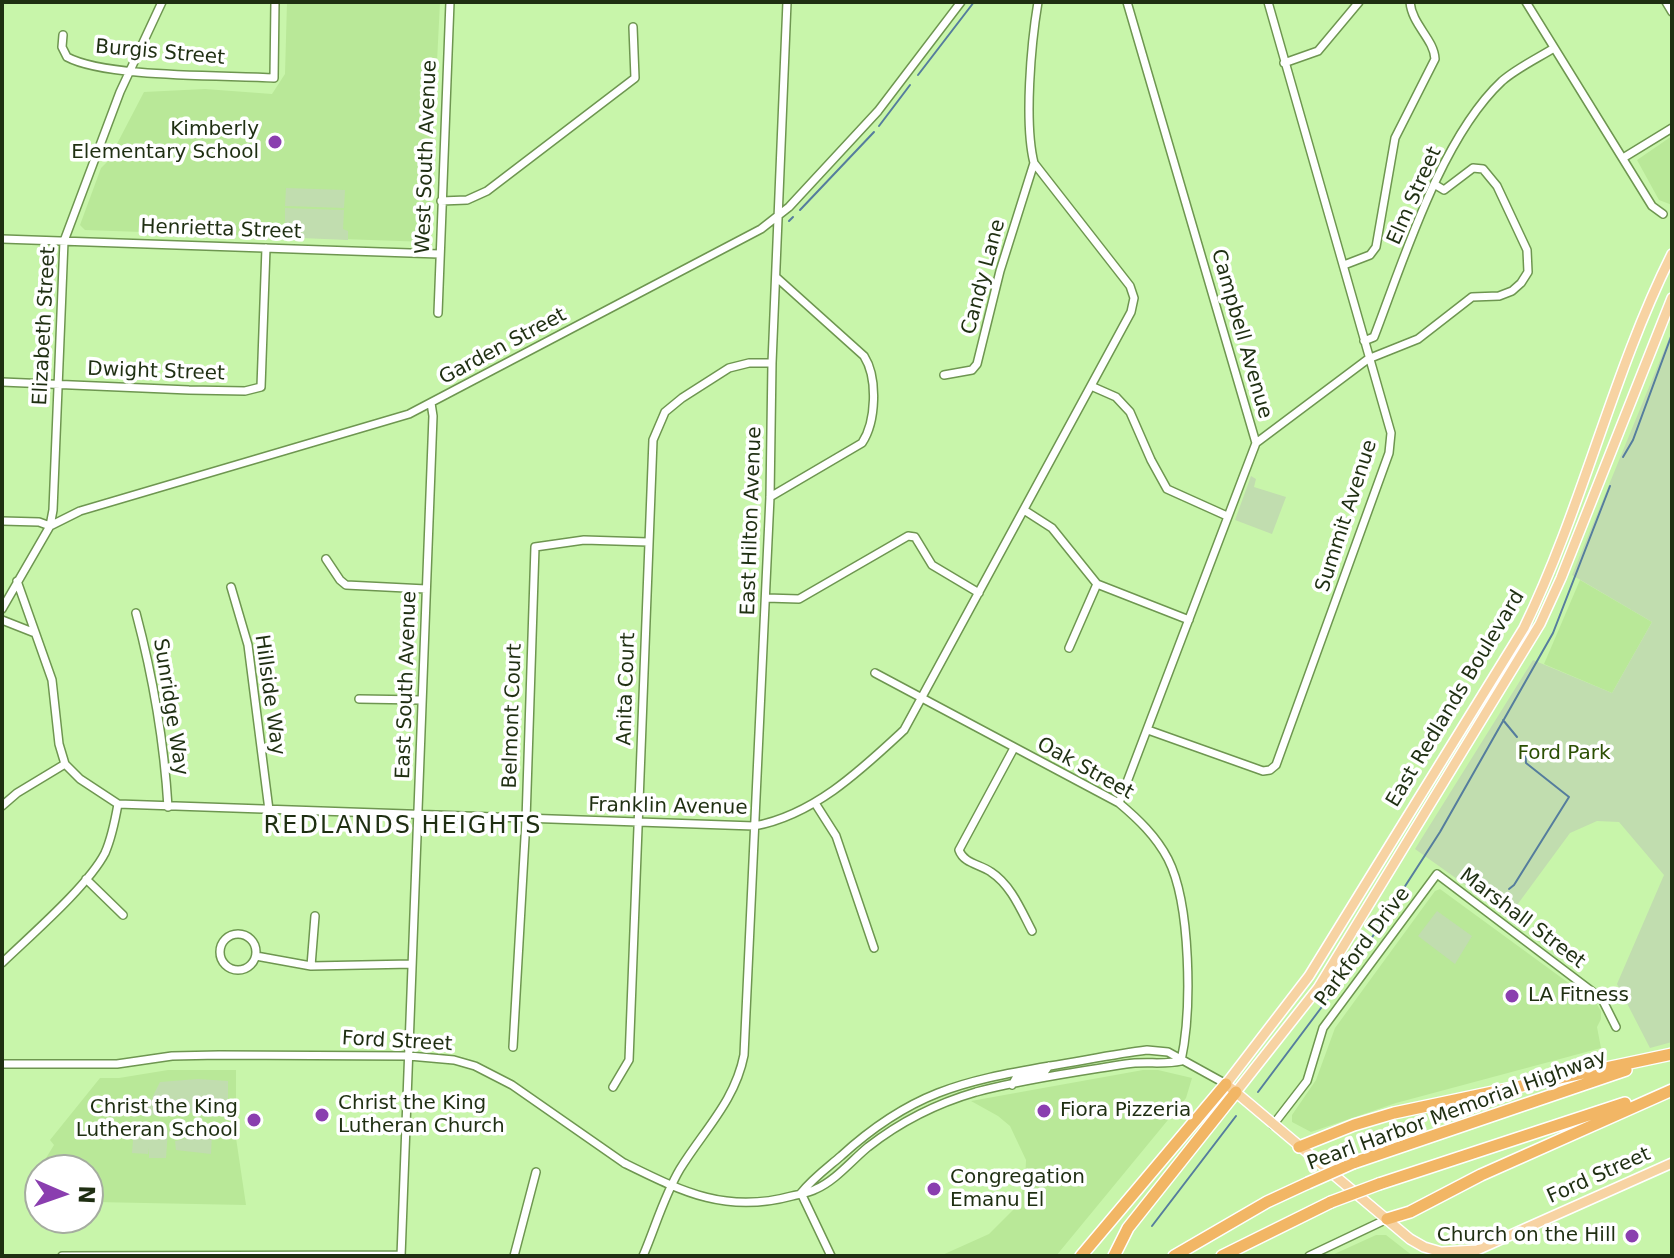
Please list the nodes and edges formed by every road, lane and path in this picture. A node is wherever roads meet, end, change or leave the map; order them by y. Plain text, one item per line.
1 (162, 2) edge
2 (275, 2) edge
3 (450, 2) edge
4 (787, 2) edge
5 (961, 2) edge
6 (1038, 2) edge
7 (1127, 2) edge
8 (1268, 2) edge
9 (1359, 2) edge
10 (1410, 2) edge
11 (1526, 2) edge
12 (1666, 2) edge
13 (1672, 12) edge
14 (633, 27) dead end
15 (63, 35) dead end
16 (1554, 48) junction
17 (1284, 63) junction
18 (130, 71) junction
19 (1672, 128) edge
20 (1623, 158) junction
21 (1034, 163) junction
22 (1434, 184) junction
23 (441, 201) junction
24 (1663, 214) dead end
25 (778, 217) junction
26 (2, 239) edge
27 (64, 241) junction
28 (266, 248) junction
29 (439, 254) junction
30 (1672, 254) edge
31 (1344, 265) junction
32 (776, 277) junction
33 (1672, 298) edge
34 (438, 313) dead end
35 (1364, 341) junction
36 (1368, 359) junction
37 (772, 363) junction
38 (944, 375) dead end
39 (2, 382) edge
40 (58, 384) junction
41 (1091, 386) junction
42 (431, 403) junction
43 (1256, 443) junction
44 (770, 497) junction
45 (1024, 510) junction
46 (1227, 516) junction
47 (2, 521) edge
48 (50, 526) junction
49 (648, 542) junction
50 (326, 559) dead end
51 (17, 581) junction
52 (1097, 584) junction
53 (231, 587) dead end
54 (426, 589) junction
55 (979, 593) junction
56 (766, 598) junction
57 (2, 609) edge
58 (136, 613) dead end
59 (2, 620) edge
60 (1189, 620) junction
61 (35, 633) junction
62 (1069, 648) dead end
63 (875, 673) dead end
64 (359, 699) dead end
65 (421, 700) junction
66 (923, 700) junction
67 (1148, 730) junction
68 (1014, 748) junction
69 (65, 764) junction
70 (815, 803) junction
71 (1119, 803) junction
72 (118, 804) junction
73 (2, 806) edge
74 (168, 807) junction
75 (269, 810) junction
76 (418, 814) junction
77 (526, 820) junction
78 (638, 824) junction
79 (754, 826) junction
80 (1437, 874) joint
81 (86, 879) junction
82 (123, 915) dead end
83 (315, 916) dead end
84 (1032, 931) dead end
85 (874, 948) dead end
86 (256, 956) junction
87 (2, 963) edge
88 (412, 964) junction
89 (311, 966) junction
90 (1616, 1027) dead end
91 (513, 1047) dead end
92 (1672, 1054) edge
93 (409, 1056) junction
94 (1181, 1061) junction
95 (2, 1064) edge
96 (1049, 1066) junction
97 (1012, 1085) junction
98 (613, 1087) dead end
99 (1231, 1088) junction
100 (1672, 1089) edge
101 (1273, 1125) junction
102 (1299, 1147) junction
103 (1672, 1163) edge
104 (536, 1172) dead end
105 (673, 1184) junction
106 (801, 1193) junction
107 (1387, 1219) junction
108 (62, 1256) edge
109 (401, 1256) edge
110 (514, 1256) edge
111 (643, 1256) edge
112 (831, 1256) edge
113 (1081, 1256) edge
114 (1114, 1256) edge
115 (1174, 1256) edge
116 (1222, 1256) edge
117 (1309, 1256) edge

1 - 18 street, Elizabeth Street
2 - 18 street, Burgis Street
3 - 23 street, West South Avenue
4 - 25 street, East Hilton Avenue
5 - 25 street, Garden Street
6 - 21 street
7 - 43 street, Campbell Avenue
8 - 17 street, Summit Avenue
9 - 17 street
10 - 31 street
11 - 16 street
12 - 13 street
14 - 23 street
15 - 18 street, Burgis Street
16 - 20 street
16 - 22 street, Elm Street
17 - 31 street, Summit Avenue
18 - 27 street, Elizabeth Street
19 - 20 street
20 - 24 street
21 - 38 street, Candy Lane
21 - 41 street, Franklin Avenue
22 - 35 street, Elm Street
22 - 36 street
23 - 29 street, West South Avenue
25 - 32 street, East Hilton Avenue
25 - 42 street, Garden Street
26 - 27 street, Henrietta Street
27 - 28 street, Henrietta Street
27 - 40 street, Elizabeth Street
28 - 29 street, Henrietta Street
28 - 40 street, Dwight Street
29 - 34 street, West South Avenue
30 - 99 main road, East Redlands Boulevard
31 - 35 street, Summit Avenue
32 - 37 street, East Hilton Avenue
32 - 44 street
33 - 99 main road, East Redlands Boulevard
35 - 36 street, Summit Avenue
36 - 43 street
36 - 67 street, Summit Avenue
37 - 44 street, East Hilton Avenue
37 - 49 street, Anita Court
39 - 40 street, Dwight Street
40 - 48 street, Elizabeth Street
41 - 45 street, Franklin Avenue
41 - 46 street
42 - 48 street, Garden Street
42 - 54 street, East South Avenue
43 - 46 street, Campbell Avenue
44 - 56 street, East Hilton Avenue
45 - 52 street
45 - 55 street, Franklin Avenue
46 - 60 street, Campbell Avenue
47 - 48 street
48 - 51 street
49 - 77 street, Belmont Court
49 - 78 street, Anita Court
50 - 54 street
51 - 57 street
51 - 61 street
52 - 60 street
52 - 62 street
53 - 75 street, Hillside Way
54 - 65 street, East South Avenue
55 - 56 street
55 - 66 street, Franklin Avenue
56 - 79 street, East Hilton Avenue
58 - 74 street, Sunridge Way
59 - 61 street
60 - 67 street, Campbell Avenue
61 - 69 street
63 - 66 street, Oak Street
64 - 65 street
65 - 76 street, East South Avenue
66 - 68 street, Oak Street
66 - 70 street, Franklin Avenue
67 - 71 street, Campbell Avenue
68 - 71 street, Oak Street
68 - 84 street
69 - 72 street, Franklin Avenue
69 - 73 street
70 - 79 street, Franklin Avenue
70 - 85 street
71 - 94 street, Oak Street
72 - 74 street, Franklin Avenue
72 - 81 street
74 - 75 street, Franklin Avenue
75 - 76 street, Franklin Avenue
76 - 77 street, Franklin Avenue
76 - 88 street, East South Avenue
77 - 78 street, Franklin Avenue
77 - 91 street, Belmont Court
78 - 79 street, Franklin Avenue
78 - 98 street, Anita Court
79 - 105 street, East Hilton Avenue
80 - 90 street, Marshall Street
80 - 101 street, Parkford Drive
81 - 82 street
81 - 87 street
83 - 89 street
86 - 86 street
86 - 89 street
88 - 89 street
88 - 93 street, East South Avenue
92 - 102 highway
92 - 115 highway, Pearl Harbor Memorial Highway, bridge
93 - 95 street, Ford Street
93 - 105 street, Ford Street
93 - 109 street, East South Avenue
94 - 96 street, Ford Street
94 - 97 street, Ford Street
94 - 99 street, Ford Street
96 - 97 street
96 - 106 street, Ford Street
97 - 106 street, Ford Street
99 - 101 main road, Ford Street
99 - 113 highway
99 - 114 highway
100 - 107 highway
100 - 116 highway, Pearl Harbor Memorial Highway, bridge
101 - 102 main road, Ford Street
102 - 107 main road, Ford Street
103 - 107 main road, Ford Street
104 - 110 street
105 - 106 street, Ford Street
105 - 111 street, East Hilton Avenue
106 - 112 street
107 - 117 street
108 - 109 street

